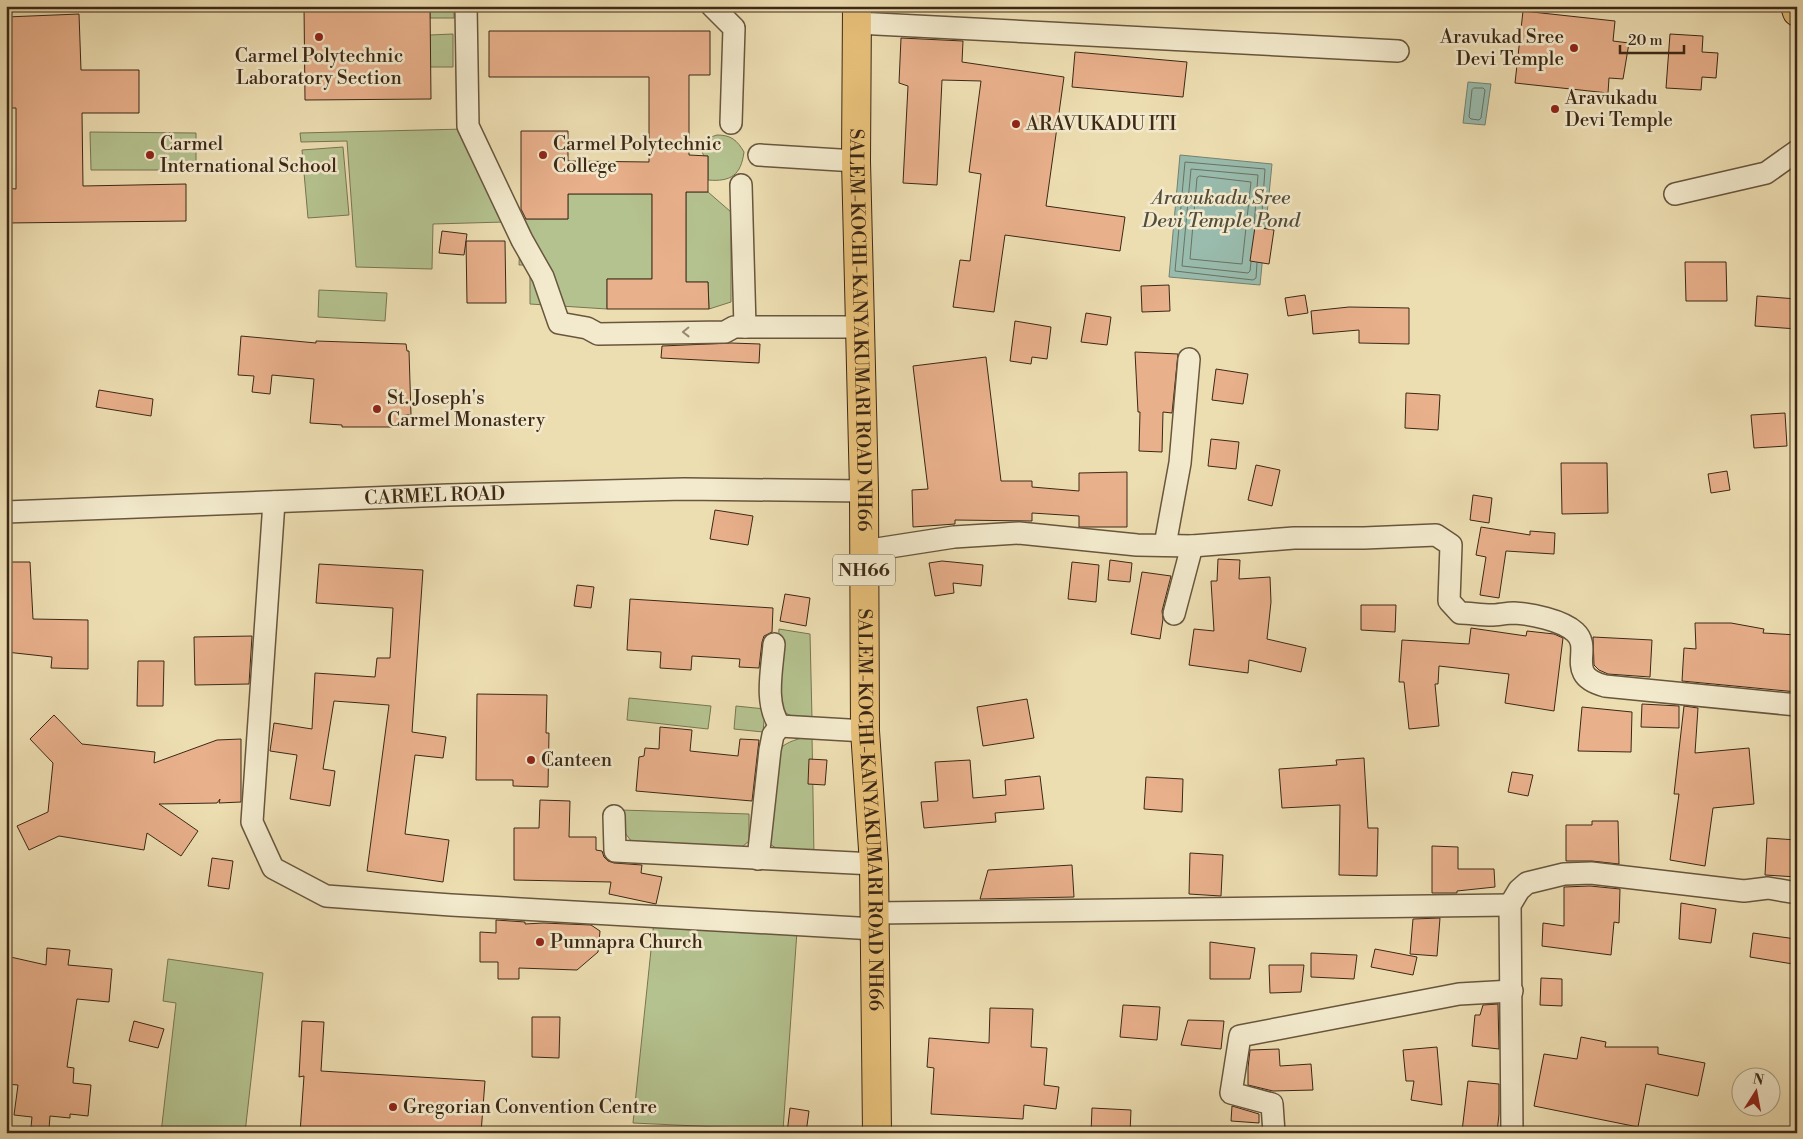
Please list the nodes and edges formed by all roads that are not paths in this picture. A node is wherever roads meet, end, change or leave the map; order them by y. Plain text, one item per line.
1 (466, 6) edge
2 (712, 6) edge
3 (1795, 6) edge
4 (1797, 12) edge
5 (857, 14) edge
6 (1398, 51) dead end
7 (731, 123) dead end
8 (1797, 151) edge
9 (759, 155) dead end
10 (856, 161) junction
11 (742, 185) dead end
12 (1675, 194) dead end
13 (740, 327) junction
14 (861, 327) junction
15 (1189, 359) dead end
16 (864, 491) junction
17 (274, 502) junction
18 (6, 512) edge
19 (1165, 545) junction
20 (1192, 546) junction
21 (864, 551) junction
22 (1174, 614) dead end
23 (774, 644) dead end
24 (1797, 705) edge
25 (780, 726) junction
26 (865, 730) junction
27 (614, 816) dead end
28 (758, 859) junction
29 (874, 864) junction
30 (1797, 893) edge
31 (1510, 905) junction
32 (875, 921) junction
33 (1512, 991) junction
34 (877, 1133) edge
35 (1274, 1133) edge
36 (1512, 1133) edge

13 -> 1 street
2 - 7 street
3 - 4 main road
5 - 6 street
5 - 10 main road, SALEM-KOCHI-KANYAKUMARI ROAD NH66 / NH66
8 - 12 street
9 - 10 street
10 - 14 main road, SALEM-KOCHI-KANYAKUMARI ROAD NH66 / NH66
11 - 13 street
13 - 14 street
14 - 16 main road, SALEM-KOCHI-KANYAKUMARI ROAD NH66 / NH66
15 - 19 street
16 - 17 street, CARMEL ROAD
16 - 21 main road, SALEM-KOCHI-KANYAKUMARI ROAD NH66 / NH66
17 - 18 street, CARMEL ROAD
17 - 32 street
19 - 20 street
19 - 21 street
20 - 22 street
20 - 24 street
21 - 26 main road, SALEM-KOCHI-KANYAKUMARI ROAD NH66 / NH66
23 - 25 street
25 - 26 street
25 - 28 street
26 - 29 main road, SALEM-KOCHI-KANYAKUMARI ROAD NH66 / NH66
27 - 28 street
28 - 29 street
29 - 32 main road, SALEM-KOCHI-KANYAKUMARI ROAD NH66 / NH66
30 - 31 street
31 - 32 street
31 - 33 street
32 - 34 main road, SALEM-KOCHI-KANYAKUMARI ROAD NH66 / NH66
33 - 35 street
33 - 36 street

